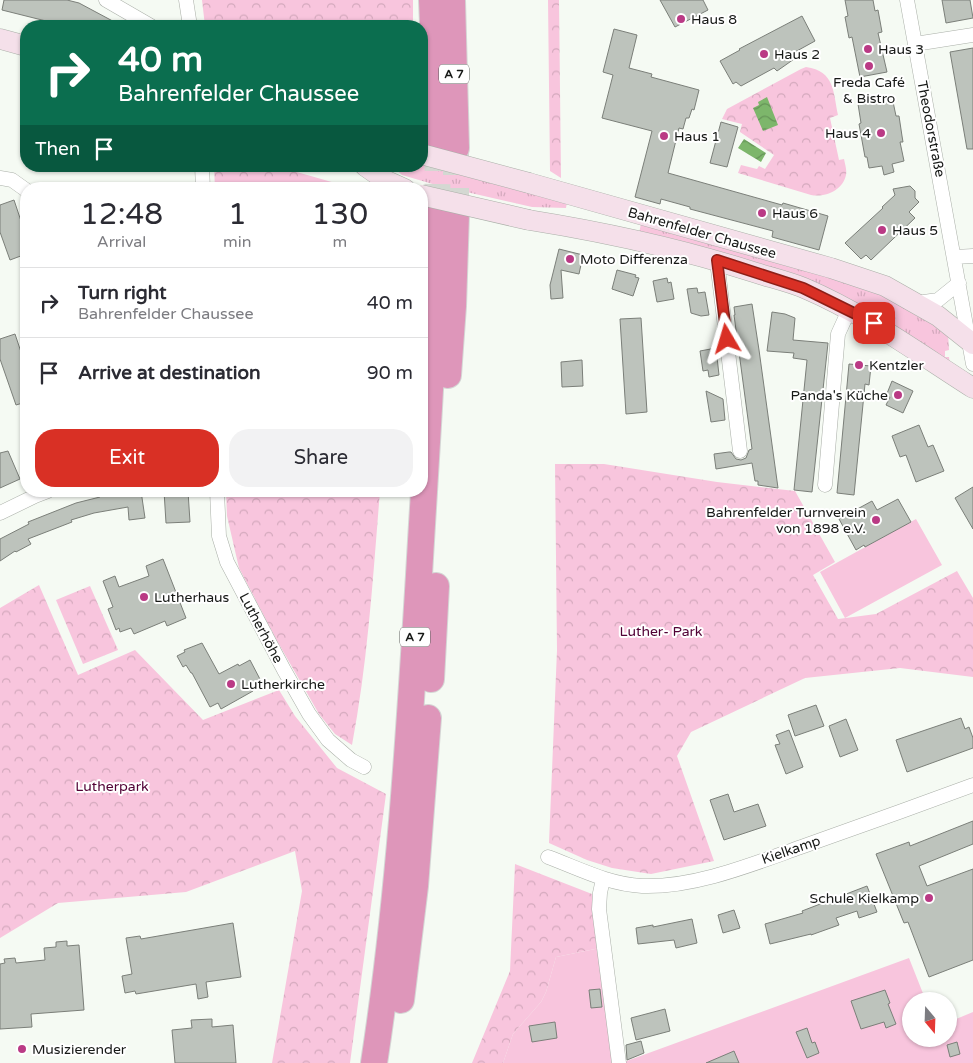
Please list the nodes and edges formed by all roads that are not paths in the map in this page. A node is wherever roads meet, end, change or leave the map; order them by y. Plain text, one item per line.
1 (106, 0) edge
2 (186, 0) edge
3 (432, 0) edge
4 (452, 0) edge
5 (907, 0) edge
6 (141, 20) edge
7 (189, 20) edge
8 (973, 35) edge
9 (0, 39) edge
10 (20, 44) edge
11 (915, 44) junction
12 (438, 148) edge
13 (374, 172) edge
14 (0, 178) edge
15 (389, 182) edge
16 (20, 186) edge
17 (438, 206) edge
18 (973, 256) edge
19 (955, 257) junction
20 (717, 260) junction
21 (966, 283) edge
22 (916, 303) junction
23 (850, 310) junction
24 (971, 343) edge
25 (973, 364) edge
26 (973, 388) edge
27 (428, 416) edge
28 (740, 451) dead end
29 (825, 484) dead end
30 (33, 497) edge
31 (217, 497) edge
32 (423, 497) edge
33 (0, 513) edge
34 (364, 767) dead end
35 (973, 785) edge
36 (548, 857) dead end
37 (603, 879) junction
38 (374, 1063) edge
39 (392, 1063) edge
40 (619, 1063) edge

1 - 6 street
2 - 7 street
3 - 12 highway, A 7
4 - 12 highway, A 7
5 - 11 street, Theodorstraße
8 - 11 street
9 - 10 main road
11 - 19 street, Theodorstraße
12 - 22 main road, Bahrenfelder Chaussee, bridge
13 - 15 main road
14 - 16 street
17 - 20 main road, Bahrenfelder Chaussee, bridge
17 - 27 highway, A 7
17 - 39 highway, A 7
18 - 19 street
19 - 21 street, Theodorstraße
20 - 23 main road, Bahrenfelder Chaussee
20 - 28 street
21 - 22 street
21 - 24 street, Theodorstraße
22 - 24 main road, Bahrenfelder Chaussee
23 - 26 main road, Bahrenfelder Chaussee
23 - 29 street
24 - 25 street, Theodorstraße
30 - 33 street
31 - 34 street, Lutherhöhe
32 - 38 highway, A 7
35 - 37 street, Kielkamp
36 - 37 street, Kielkamp
37 - 40 street

